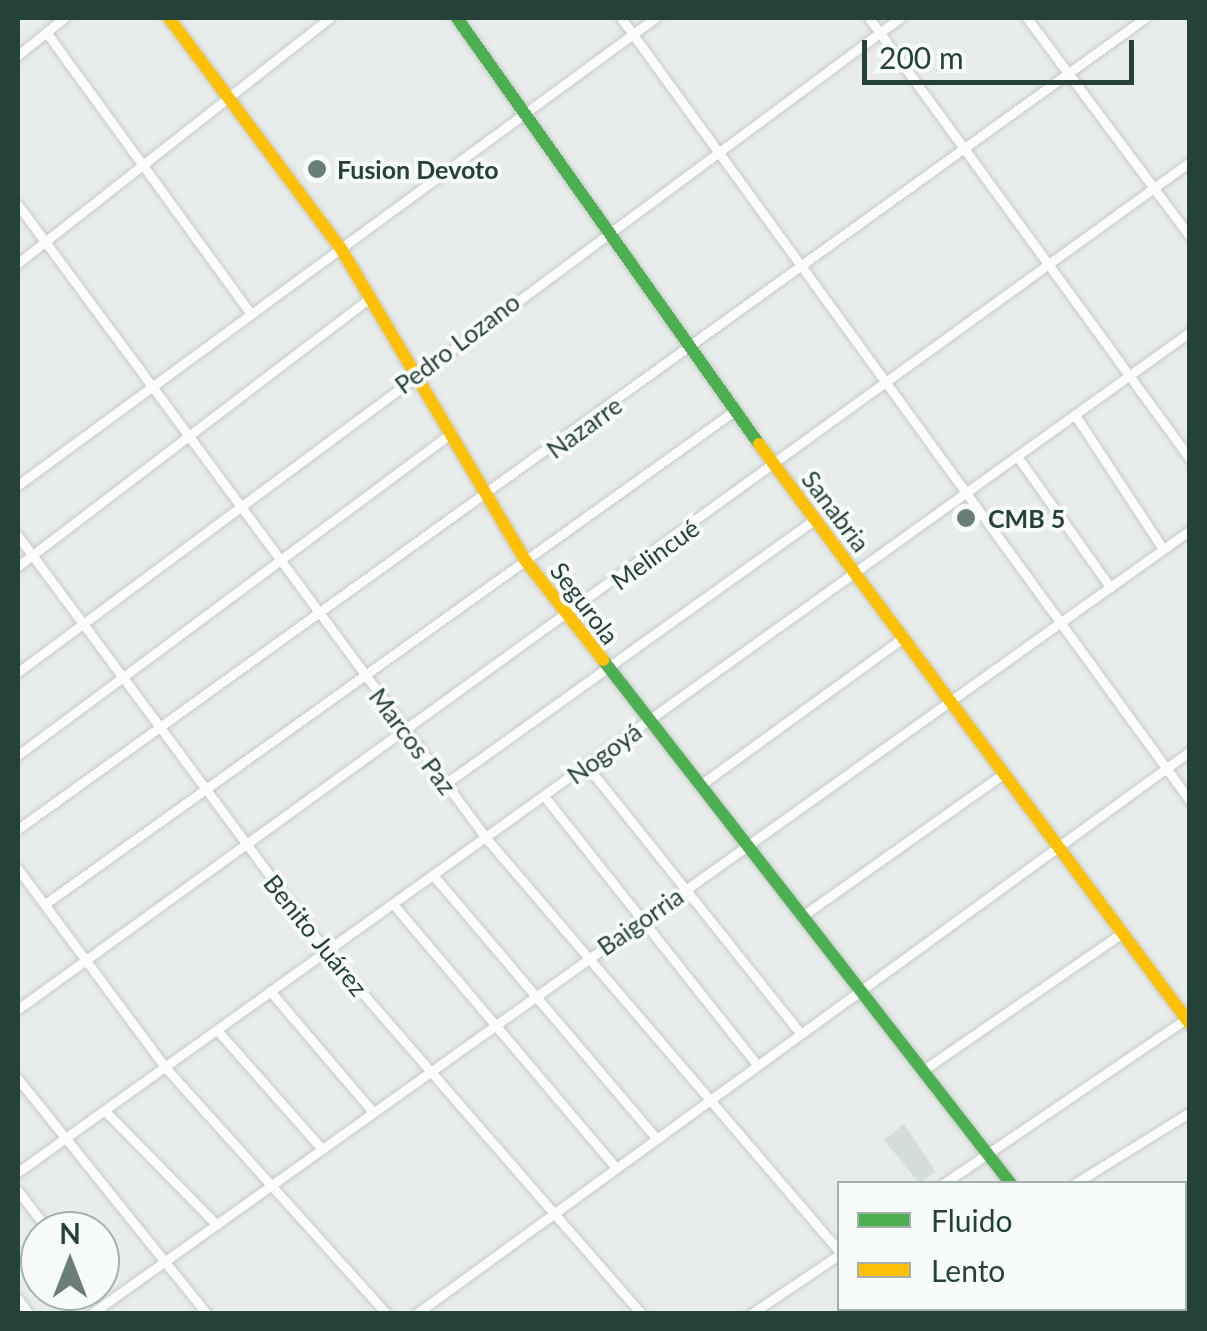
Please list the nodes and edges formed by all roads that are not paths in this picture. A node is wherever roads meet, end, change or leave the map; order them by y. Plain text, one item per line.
1 (64, 18) edge
2 (169, 18) edge
3 (329, 18) edge
4 (456, 18) edge
5 (621, 18) edge
6 (656, 18) edge
7 (869, 18) edge
8 (900, 18) edge
9 (1026, 18) edge
10 (1145, 18) edge
11 (46, 32) junction
12 (880, 32) junction
13 (632, 33) junction
14 (18, 54) edge
15 (1068, 73) junction
16 (228, 97) junction
17 (525, 114) junction
18 (967, 145) junction
19 (721, 148) junction
20 (145, 161) junction
21 (1190, 162) edge
22 (1151, 189) junction
23 (18, 205) edge
24 (607, 230) junction
25 (1190, 237) edge
26 (45, 242) junction
27 (340, 247) junction
28 (18, 262) edge
29 (1054, 262) junction
30 (807, 267) junction
31 (369, 299) junction
32 (250, 312) junction
33 (1190, 332) edge
34 (691, 351) junction
35 (1134, 372) junction
36 (413, 376) junction
37 (889, 385) junction
38 (151, 387) junction
39 (734, 411) junction
40 (1075, 414) junction
41 (188, 436) junction
42 (446, 437) junction
43 (1017, 456) junction
44 (1190, 459) edge
45 (776, 468) junction
46 (18, 485) edge
47 (967, 494) junction
48 (483, 500) junction
49 (240, 506) junction
50 (814, 520) junction
51 (1190, 530) edge
52 (18, 536) edge
53 (1163, 549) junction
54 (32, 556) junction
55 (279, 560) junction
56 (525, 560) junction
57 (18, 566) edge
58 (856, 574) junction
59 (1110, 587) junction
60 (320, 616) junction
61 (568, 616) junction
62 (1061, 622) junction
63 (80, 626) junction
64 (903, 638) junction
65 (18, 672) edge
66 (608, 672) junction
67 (363, 674) junction
68 (120, 678) junction
69 (951, 702) junction
70 (646, 724) junction
71 (159, 731) junction
72 (406, 733) junction
73 (1190, 751) edge
74 (18, 755) edge
75 (587, 766) junction
76 (1166, 768) junction
77 (1003, 774) junction
78 (444, 784) junction
79 (698, 787) junction
80 (202, 789) junction
81 (544, 796) junction
82 (1190, 800) edge
83 (18, 829) edge
84 (486, 838) junction
85 (1057, 846) junction
86 (247, 848) junction
87 (746, 848) junction
88 (18, 869) edge
89 (433, 875) junction
90 (686, 889) junction
91 (44, 904) junction
92 (393, 904) junction
93 (802, 917) junction
94 (643, 920) junction
95 (1122, 933) junction
96 (326, 951) junction
97 (587, 958) junction
98 (84, 961) junction
99 (856, 986) junction
100 (270, 991) junction
101 (536, 994) junction
102 (18, 1009) edge
103 (1188, 1019) edge
104 (494, 1024) junction
105 (217, 1030) junction
106 (798, 1030) junction
107 (755, 1062) junction
108 (164, 1067) junction
109 (429, 1070) junction
110 (922, 1071) junction
111 (18, 1079) edge
112 (707, 1099) junction
113 (104, 1110) junction
114 (373, 1112) junction
115 (1190, 1112) edge
116 (655, 1137) junction
117 (66, 1138) junction
118 (322, 1149) junction
119 (987, 1154) junction
120 (615, 1168) junction
121 (18, 1172) edge
122 (947, 1181) edge
123 (1009, 1181) edge
124 (1079, 1181) edge
125 (271, 1186) junction
126 (553, 1214) junction
127 (217, 1225) junction
128 (837, 1251) edge
129 (837, 1256) edge
130 (165, 1262) junction
131 (120, 1293) edge
132 (18, 1299) edge
133 (206, 1313) edge
134 (30, 1314) edge
135 (387, 1314) edge
136 (416, 1314) edge
137 (642, 1314) edge
138 (751, 1314) edge

1 - 11 street
2 - 16 street, Segurola
3 - 16 street
4 - 17 street, Sanabria
5 - 13 street
6 - 13 street
7 - 12 street
8 - 12 street, Pedro Lozano
9 - 15 street
10 - 15 street, Nazarre
11 - 14 street
11 - 20 street
12 - 18 street
12 - 19 street, Pedro Lozano
13 - 17 street
13 - 19 street
15 - 18 street, Nazarre
15 - 22 street
16 - 20 street
16 - 27 street, Segurola
17 - 24 street, Sanabria
17 - 27 street
18 - 29 street
18 - 30 street, Nazarre
19 - 24 street, Pedro Lozano
19 - 30 street
20 - 26 street
20 - 32 street
21 - 22 street, Melincué
22 - 25 street
22 - 29 street, Melincué
23 - 26 street, Marcos Paz
24 - 34 street, Sanabria
24 - 36 street, Pedro Lozano
26 - 28 street
26 - 38 street, Marcos Paz
27 - 31 street, Segurola
27 - 32 street
29 - 35 street
29 - 37 street, Melincué
30 - 34 street, Nazarre
30 - 37 street
31 - 36 street, Segurola
31 - 41 street
32 - 38 street
33 - 35 street, Nogoyá
34 - 39 street, Sanabria
34 - 48 street, Nazarre
35 - 40 street, Nogoyá
35 - 44 street
36 - 42 street, Segurola
36 - 49 street, Pedro Lozano
37 - 45 street, Melincué
37 - 47 street
38 - 41 street, Marcos Paz
38 - 46 street
39 - 45 street, Sanabria
39 - 56 street
40 - 43 street, Nogoyá
40 - 53 street
41 - 49 street, Marcos Paz
41 - 54 street
42 - 48 street, Segurola
42 - 55 street
43 - 47 street, Nogoyá
43 - 59 street
45 - 50 street, Sanabria
45 - 61 street, Melincué
47 - 58 street, Nogoyá
47 - 62 street
48 - 56 street, Segurola
48 - 60 street, Nazarre
49 - 55 street, Marcos Paz
49 - 63 street, Pedro Lozano
50 - 58 street, Sanabria
50 - 66 street
51 - 53 street, Baigorria
52 - 54 street, Benito Juárez
53 - 59 street, Baigorria
54 - 57 street
54 - 63 street, Benito Juárez
55 - 60 street, Marcos Paz
55 - 68 street
56 - 61 street, Segurola
56 - 67 street
58 - 64 street, Sanabria
58 - 70 street, Nogoyá
59 - 62 street, Baigorria
60 - 67 street, Marcos Paz
60 - 71 street, Nazarre
61 - 66 street, Segurola
61 - 72 street, Melincué
62 - 69 street, Baigorria
62 - 76 street
63 - 65 street, Pedro Lozano
63 - 68 street, Benito Juárez
64 - 69 street, Sanabria
64 - 79 street
66 - 70 street, Segurola
66 - 78 street
67 - 72 street, Marcos Paz
67 - 80 street
68 - 71 street, Benito Juárez
68 - 74 street
69 - 77 street, Sanabria
69 - 87 street, Baigorria
70 - 75 street, Nogoyá
70 - 79 street, Segurola
71 - 80 street, Benito Juárez
71 - 83 street, Nazarre
72 - 78 street, Marcos Paz
72 - 86 street, Melincué
73 - 76 street
75 - 81 street, Nogoyá
75 - 90 street
76 - 82 street
76 - 85 street
77 - 85 street, Sanabria
77 - 93 street
78 - 84 street, Marcos Paz
79 - 87 street, Segurola
80 - 86 street, Benito Juárez
80 - 91 street
81 - 84 street, Nogoyá
81 - 94 street
84 - 89 street, Nogoyá
84 - 97 street, Marcos Paz
85 - 95 street, Sanabria
85 - 99 street
86 - 96 street, Benito Juárez
86 - 98 street, Melincué
87 - 90 street, Baigorria
87 - 93 street, Segurola
88 - 91 street
89 - 92 street, Nogoyá
89 - 101 street
90 - 94 street, Baigorria
90 - 106 street
91 - 98 street
92 - 96 street, Nogoyá
92 - 104 street
93 - 99 street, Segurola
94 - 97 street, Baigorria
94 - 107 street
95 - 103 street, Sanabria
95 - 110 street
96 - 100 street, Nogoyá
96 - 109 street, Benito Juárez
97 - 101 street, Baigorria
97 - 112 street, Marcos Paz
98 - 102 street, Melincué
98 - 108 street
99 - 106 street
99 - 110 street, Segurola
100 - 105 street, Nogoyá
100 - 114 street
101 - 104 street, Baigorria
101 - 116 street
103 - 119 street
104 - 109 street, Baigorria
104 - 120 street
105 - 108 street, Nogoyá
105 - 118 street
106 - 107 street
107 - 112 street
108 - 113 street, Nogoyá
108 - 125 street
109 - 114 street, Baigorria
109 - 126 street, Benito Juárez
110 - 119 street, Segurola
111 - 117 street
112 - 116 street
112 - 128 street, Marcos Paz
113 - 117 street, Nogoyá
113 - 127 street
114 - 118 street, Baigorria
115 - 124 street
116 - 120 street
117 - 121 street, Nogoyá
117 - 130 street
118 - 125 street, Baigorria
119 - 122 street
119 - 123 street, Segurola
120 - 126 street
125 - 127 street, Baigorria
125 - 135 street
126 - 136 street
126 - 137 street, Benito Juárez
127 - 130 street, Baigorria
129 - 138 street
130 - 131 street, Baigorria
130 - 133 street
132 - 134 street

